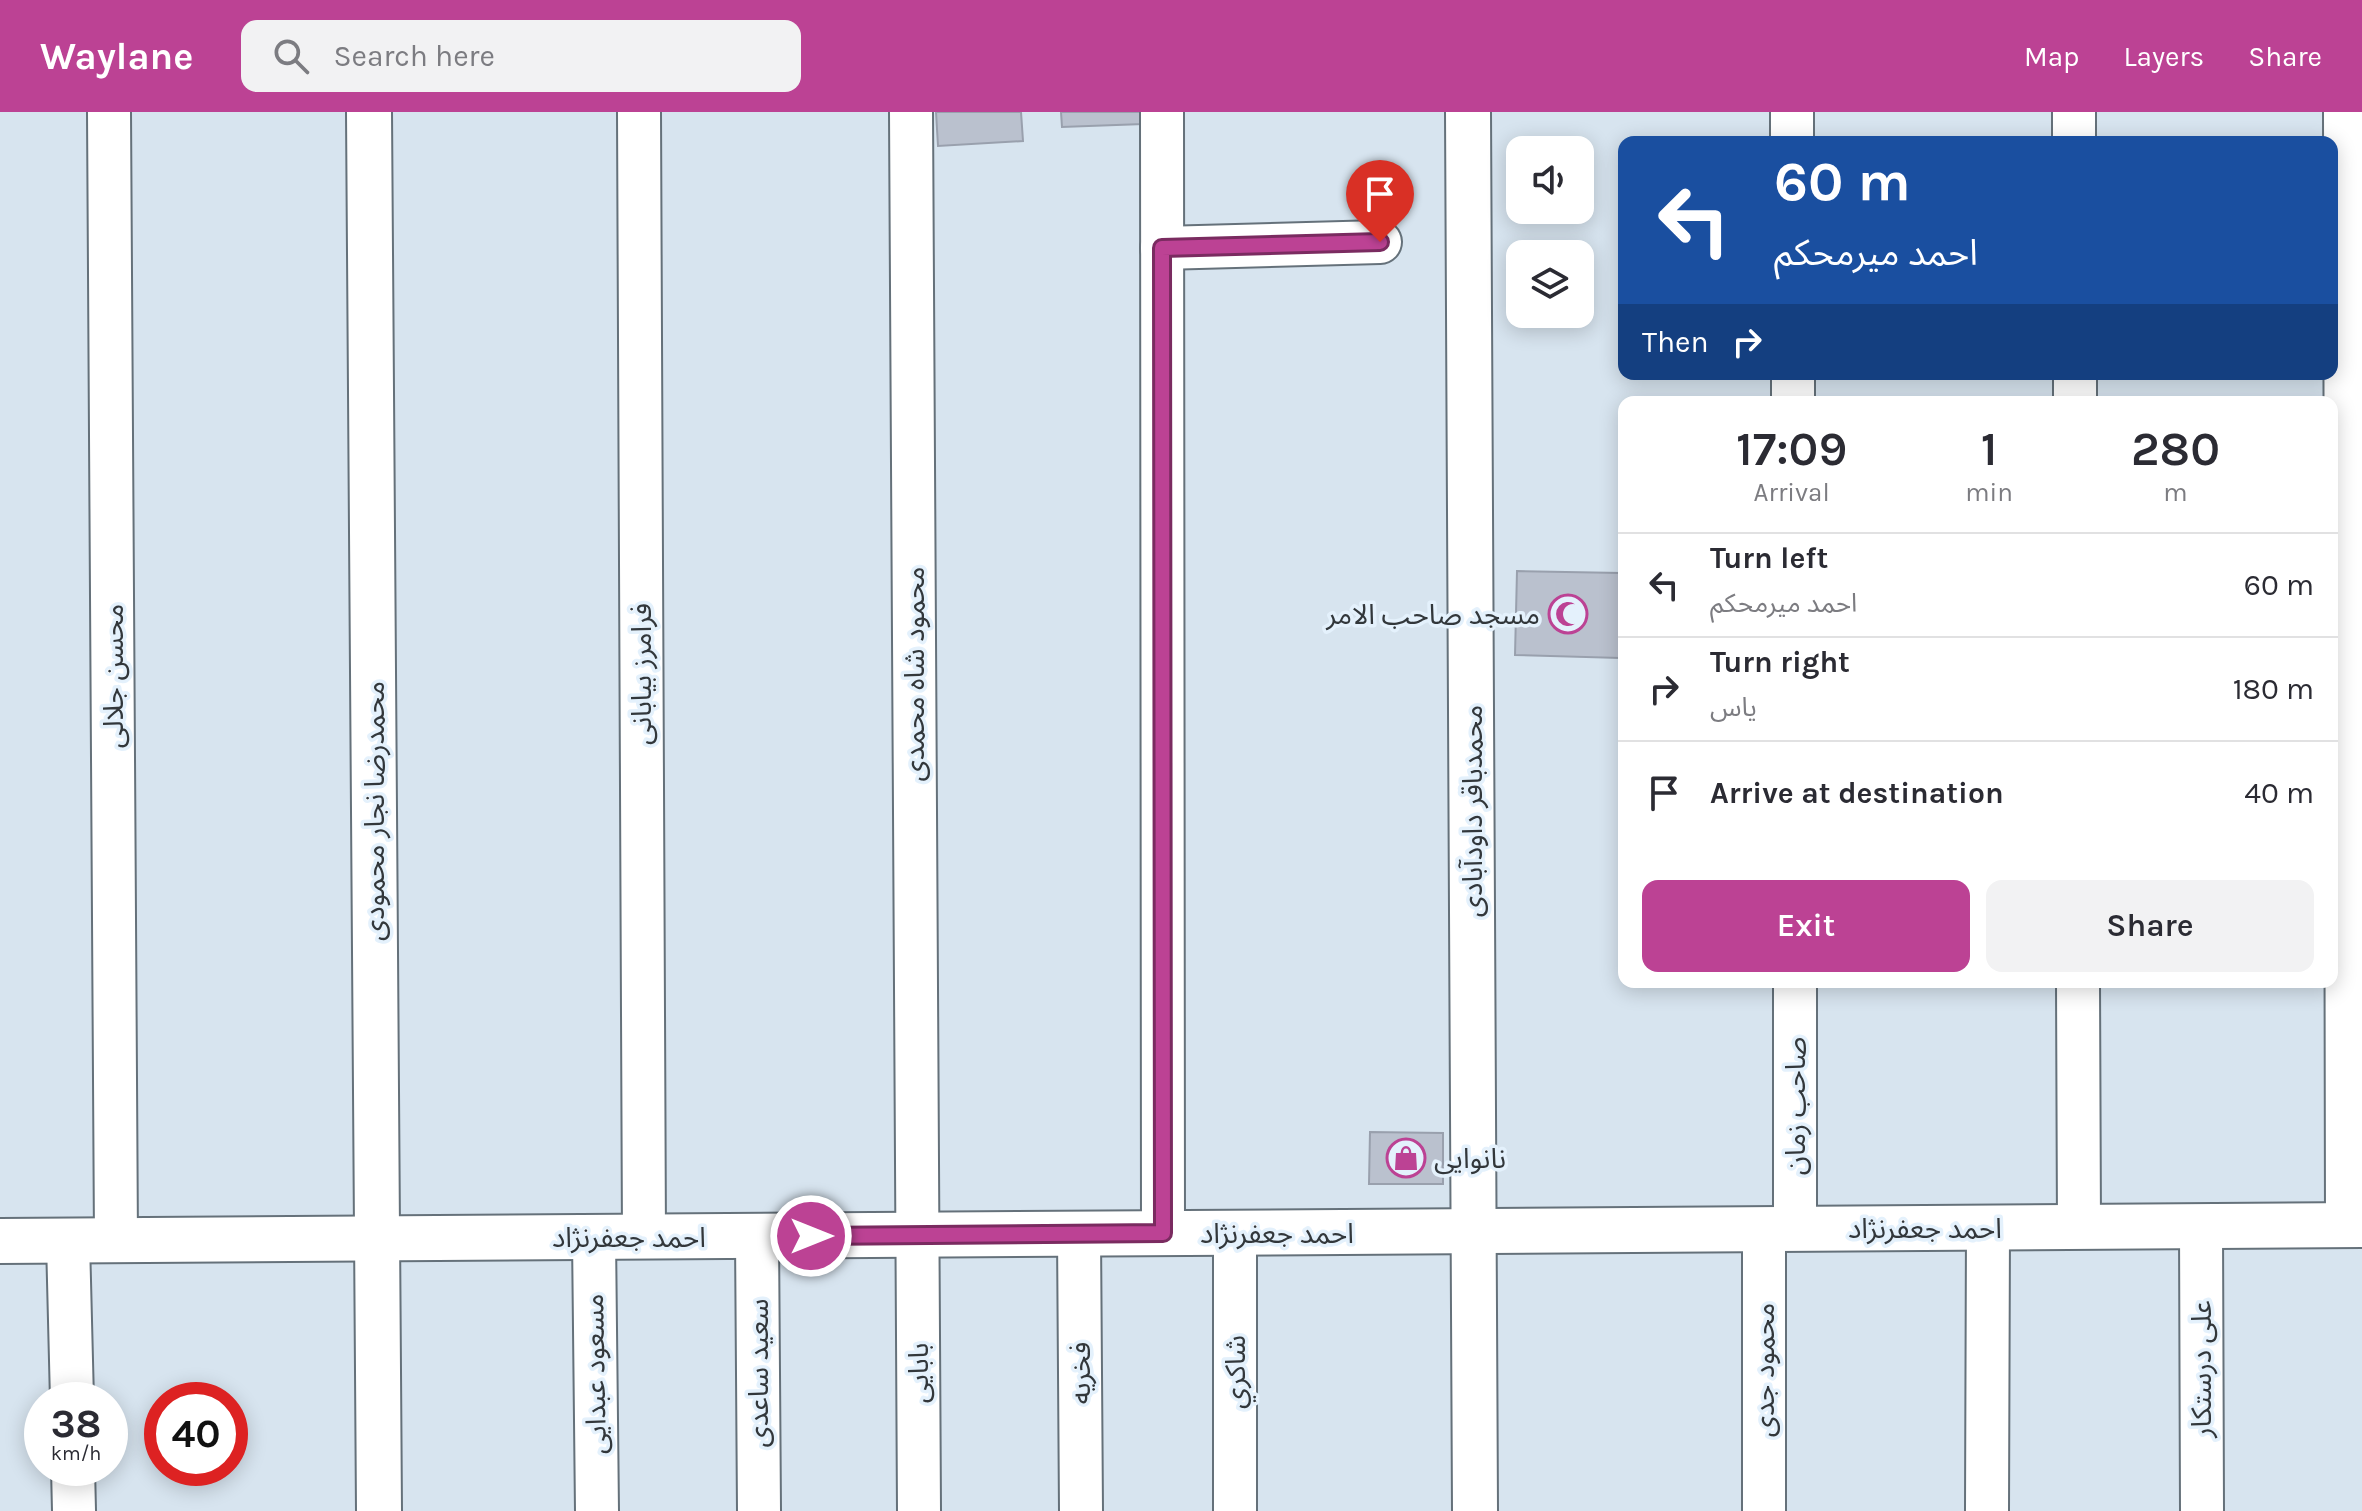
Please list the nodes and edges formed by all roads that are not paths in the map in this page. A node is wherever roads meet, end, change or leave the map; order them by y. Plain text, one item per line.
1 (109, 112) edge
2 (369, 112) edge
3 (639, 112) edge
4 (911, 112) edge
5 (1162, 112) edge
6 (1468, 112) edge
7 (1792, 112) edge
8 (2074, 112) edge
9 (2345, 112) edge
10 (1792, 136) edge
11 (2074, 136) edge
12 (1380, 242) dead end
13 (1162, 248) junction
14 (1795, 988) edge
15 (2078, 988) edge
16 (2354, 1225) edge
17 (2201, 1226) junction
18 (2079, 1227) junction
19 (1988, 1228) junction
20 (1780, 1229) junction
21 (1474, 1231) junction
22 (1163, 1233) junction
23 (1235, 1233) junction
24 (1079, 1234) junction
25 (918, 1235) junction
26 (757, 1236) junction
27 (594, 1237) junction
28 (644, 1237) junction
29 (377, 1239) junction
30 (116, 1240) junction
31 (0, 1241) edge
32 (68, 1241) junction
33 (72, 1382) edge
34 (73, 1486) edge
35 (74, 1511) edge
36 (379, 1511) edge
37 (597, 1511) edge
38 (759, 1511) edge
39 (919, 1511) edge
40 (1081, 1511) edge
41 (1235, 1511) edge
42 (1475, 1511) edge
43 (1764, 1511) edge
44 (1987, 1511) edge
45 (2202, 1511) edge

1 - 30 street, محسن جلالی
2 - 29 street, محمدرضا نجار محمودی
3 - 28 street, فرامرز بیابانی
4 - 25 street, محمود شاه محمدی
5 - 13 street
6 - 21 street, محمدباقر داودآبادی
7 - 10 street
8 - 11 street
9 - 16 street
12 - 13 street
13 - 22 street
14 - 20 street, صاحب زمان
15 - 18 street
16 - 17 street, احمد جعفرنژاد
17 - 18 street, احمد جعفرنژاد
17 - 45 street, علی درستکار
18 - 19 street, احمد جعفرنژاد
19 - 20 street, احمد جعفرنژاد
19 - 44 street
20 - 21 street, احمد جعفرنژاد
20 - 43 street, محمود جدی
21 - 23 street, احمد جعفرنژاد
21 - 42 street, محمدباقر داودآبادی
22 - 23 street, احمد جعفرنژاد
22 - 24 street, احمد جعفرنژاد
23 - 41 street, شاكري
24 - 25 street, احمد جعفرنژاد
24 - 40 street, فخریه
25 - 26 street, احمد جعفرنژاد
25 - 39 street, بابایی
26 - 28 street, احمد جعفرنژاد
26 - 38 street, سعید ساعدی
27 - 28 street, احمد جعفرنژاد
27 - 29 street, احمد جعفرنژاد
27 - 37 street, مسعود عبدایی
29 - 30 street, احمد جعفرنژاد
29 - 36 street, محمدرضا نجار محمودی
30 - 32 street, احمد جعفرنژاد
31 - 32 street, احمد جعفرنژاد
32 - 33 street
34 - 35 street

